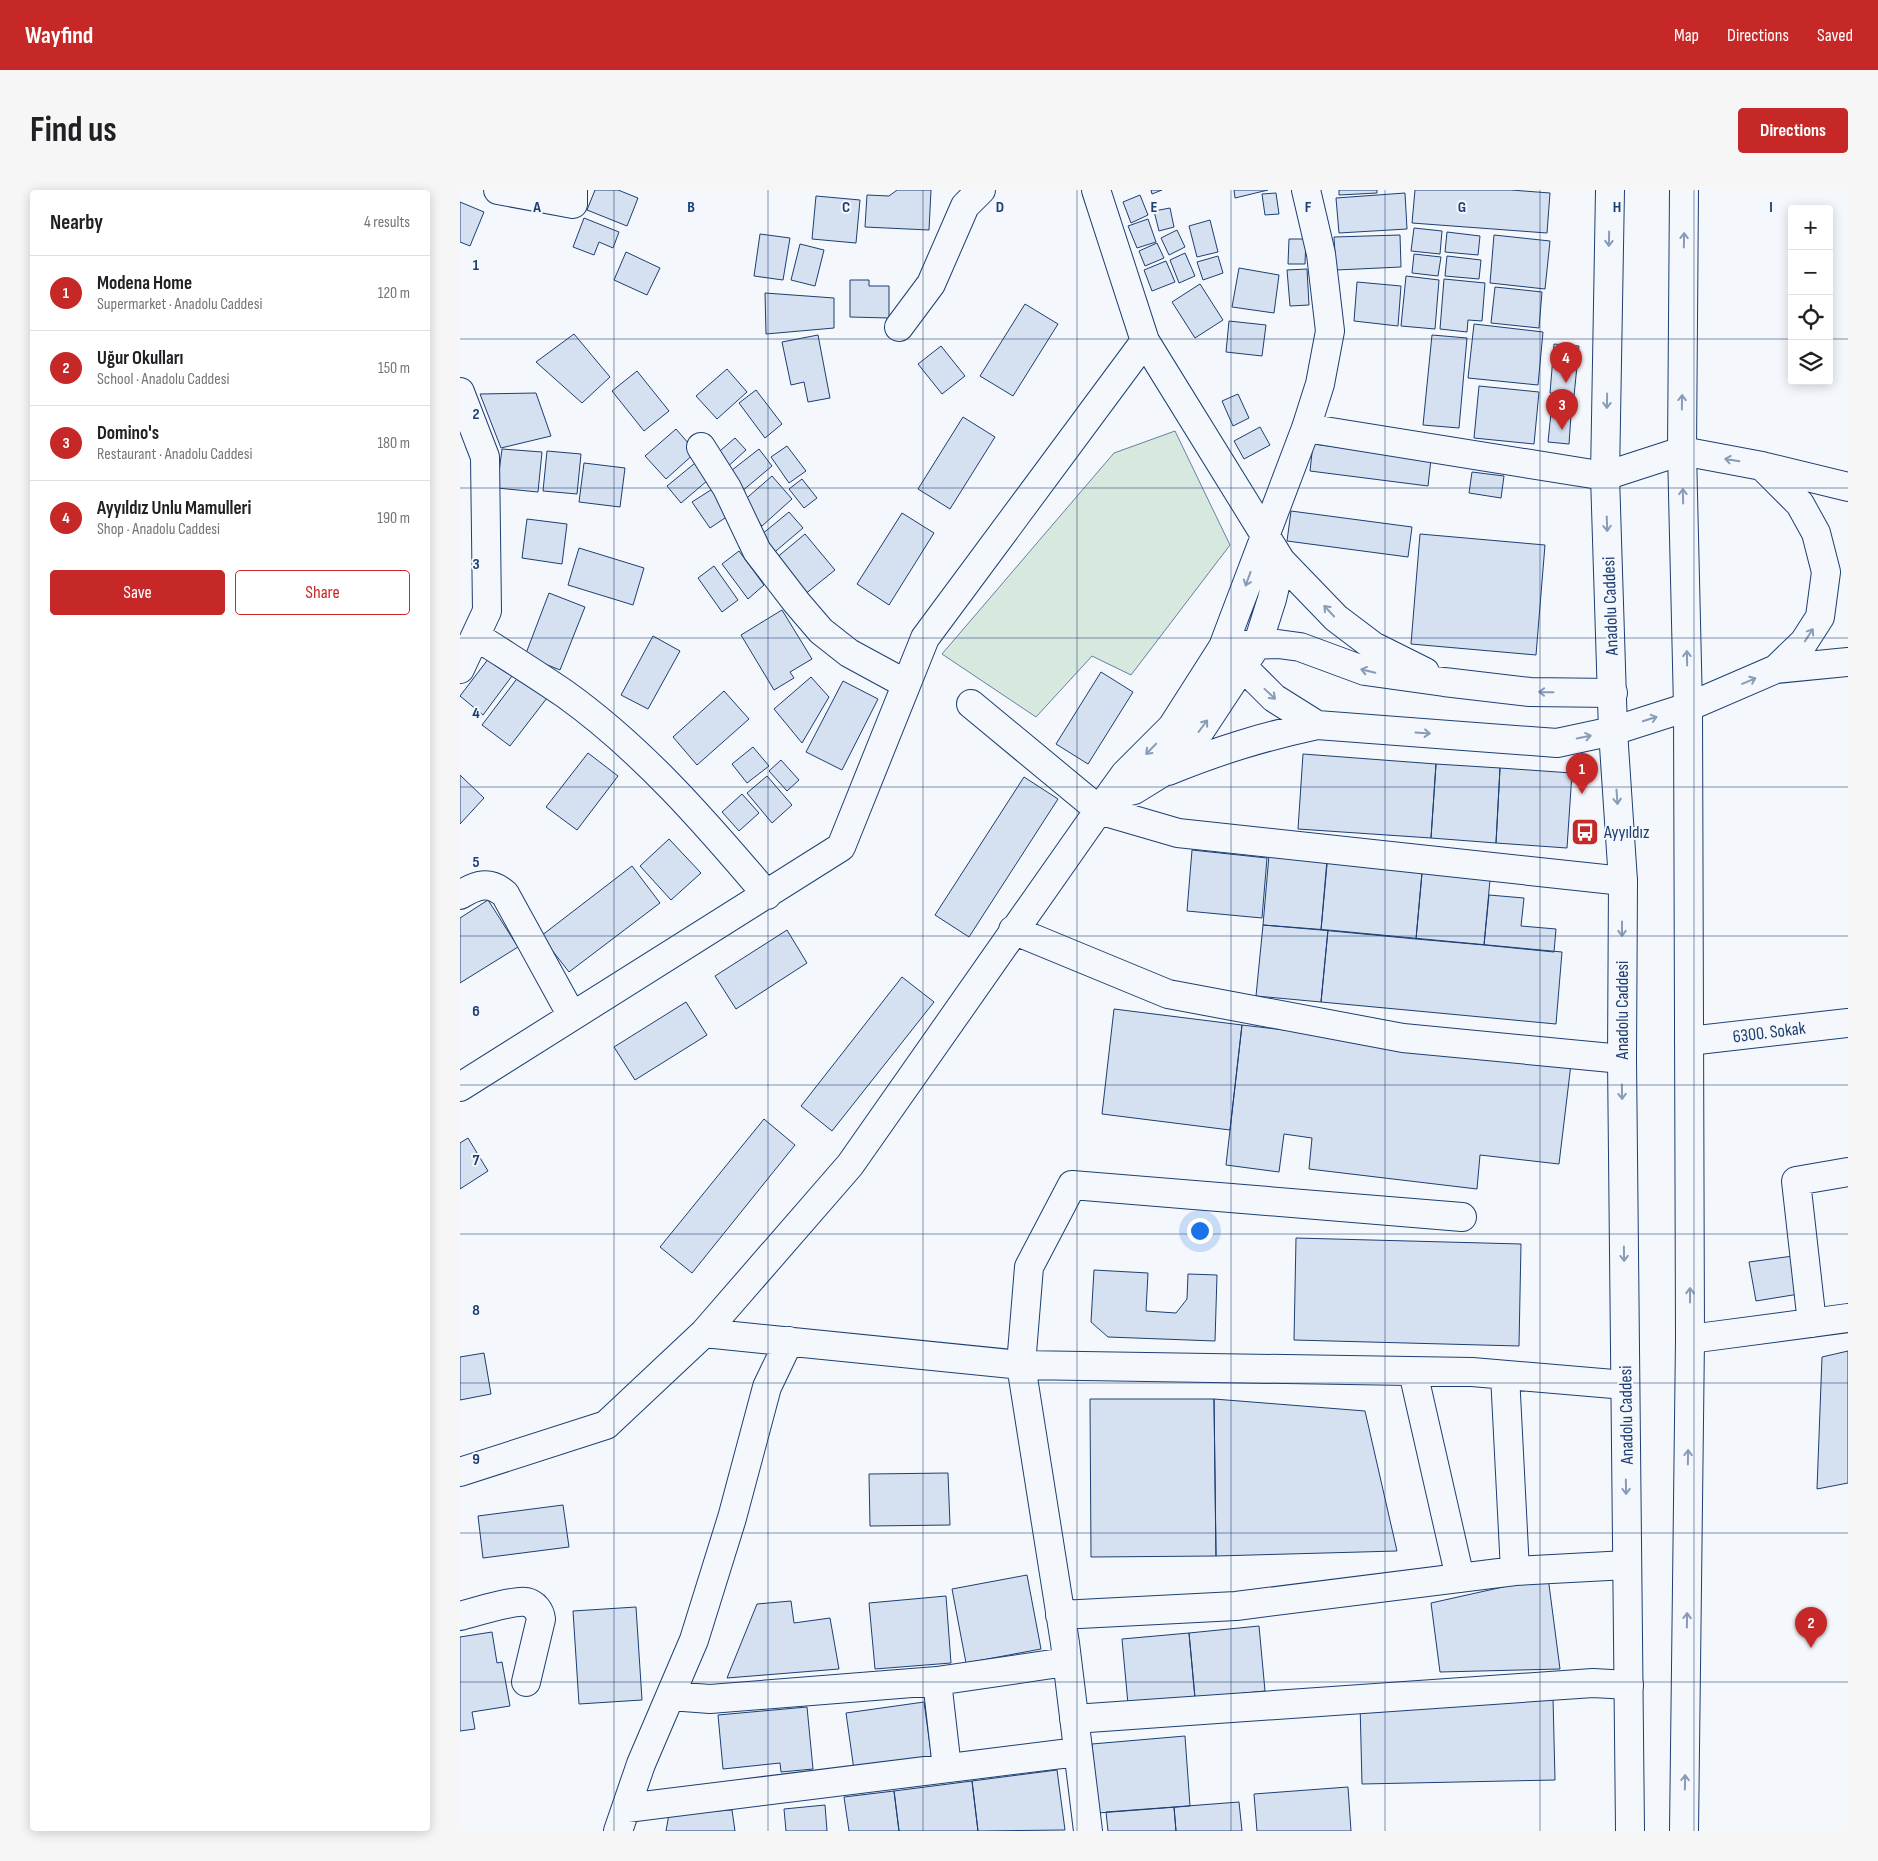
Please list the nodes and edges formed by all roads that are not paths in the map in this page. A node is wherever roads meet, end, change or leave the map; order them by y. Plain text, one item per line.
1 (498, 190) edge
2 (573, 190) edge
3 (981, 190) edge
4 (1096, 190) edge
5 (1306, 190) edge
6 (1610, 190) edge
7 (1684, 190) edge
8 (899, 327) dead end
9 (1145, 341) junction
10 (460, 392) edge
11 (1306, 428) junction
12 (469, 444) edge
13 (700, 447) dead end
14 (1682, 451) junction
15 (1762, 466) junction
16 (1605, 476) junction
17 (1848, 487) edge
18 (1265, 533) junction
19 (1280, 561) junction
20 (476, 636) junction
21 (1258, 643) junction
22 (1223, 647) junction
23 (1848, 662) edge
24 (1243, 668) junction
25 (460, 669) edge
26 (1776, 669) junction
27 (1444, 682) junction
28 (906, 684) junction
29 (1612, 694) junction
30 (971, 704) dead end
31 (1688, 707) junction
32 (1316, 725) junction
33 (1613, 731) junction
34 (1160, 774) junction
35 (1105, 802) junction
36 (1622, 880) junction
37 (460, 895) edge
38 (766, 895) junction
39 (1012, 930) junction
40 (572, 1016) junction
41 (1848, 1023) edge
42 (1689, 1041) junction
43 (1622, 1059) junction
44 (460, 1087) edge
45 (1848, 1172) edge
46 (1462, 1217) dead end
47 (1848, 1318) edge
48 (1812, 1323) junction
49 (704, 1333) junction
50 (1690, 1339) junction
51 (789, 1341) junction
52 (1021, 1365) junction
53 (1413, 1372) junction
54 (1505, 1375) junction
55 (1625, 1386) junction
56 (460, 1472) edge
57 (1627, 1565) junction
58 (1515, 1571) junction
59 (1460, 1578) junction
60 (1060, 1615) junction
61 (460, 1616) edge
62 (1066, 1662) junction
63 (937, 1681) junction
64 (526, 1682) dead end
65 (1629, 1685) junction
66 (670, 1696) junction
67 (1074, 1719) junction
68 (1078, 1752) junction
69 (948, 1768) junction
70 (622, 1820) edge
71 (1088, 1831) edge
72 (1630, 1831) edge
73 (1684, 1831) edge

1 - 2 main road
3 - 8 main road
4 - 9 main road
5 - 11 main road
6 -> 16 main road, Anadolu Caddesi
14 -> 7 main road
9 - 18 main road
9 - 28 main road
10 - 12 main road
11 - 16 main road
11 - 18 main road
12 - 20 main road
13 - 28 main road
15 -> 14 main road
14 - 16 main road
31 -> 14 main road
15 - 17 main road
26 -> 15 main road
16 -> 29 main road, Anadolu Caddesi
18 - 19 main road
18 -> 22 main road
19 - 21 main road
27 -> 19 main road
20 - 25 main road
20 - 38 main road
21 - 22 main road
21 - 24 main road
27 -> 21 main road
22 - 24 main road
22 -> 35 main road
23 - 26 main road
24 -> 32 main road
34 -> 24 main road
31 -> 26 main road
29 -> 27 main road
28 - 38 main road
29 - 33 main road, Anadolu Caddesi
30 - 35 main road
33 -> 31 main road
31 - 42 main road
32 -> 33 main road
32 - 34 main road
33 -> 36 main road, Anadolu Caddesi
34 - 35 main road
35 - 36 main road
35 - 39 main road
36 -> 43 main road, Anadolu Caddesi
37 - 40 main road
38 - 40 main road
39 - 43 main road
39 - 49 main road
40 - 44 main road
41 - 42 main road, 6300. Sokak
50 -> 42 main road
43 -> 55 main road, Anadolu Caddesi
45 - 48 main road
46 - 52 main road
47 - 48 main road
48 - 50 main road
49 - 51 main road
49 - 56 main road
73 -> 50 main road
51 - 52 main road
51 - 66 main road
52 - 53 main road
52 - 60 main road
53 - 54 main road
53 - 59 main road
54 - 55 main road
54 - 58 main road
55 -> 57 main road, Anadolu Caddesi
57 - 58 main road
57 - 65 main road, Anadolu Caddesi
58 - 59 main road
59 - 60 main road
60 - 62 main road
61 - 64 main road
62 - 63 main road
62 - 67 main road
63 - 66 main road
63 - 69 main road
65 - 67 main road
65 - 72 main road, Anadolu Caddesi
66 - 70 main road
67 - 68 main road
68 - 69 main road
68 - 71 main road
69 - 70 main road

